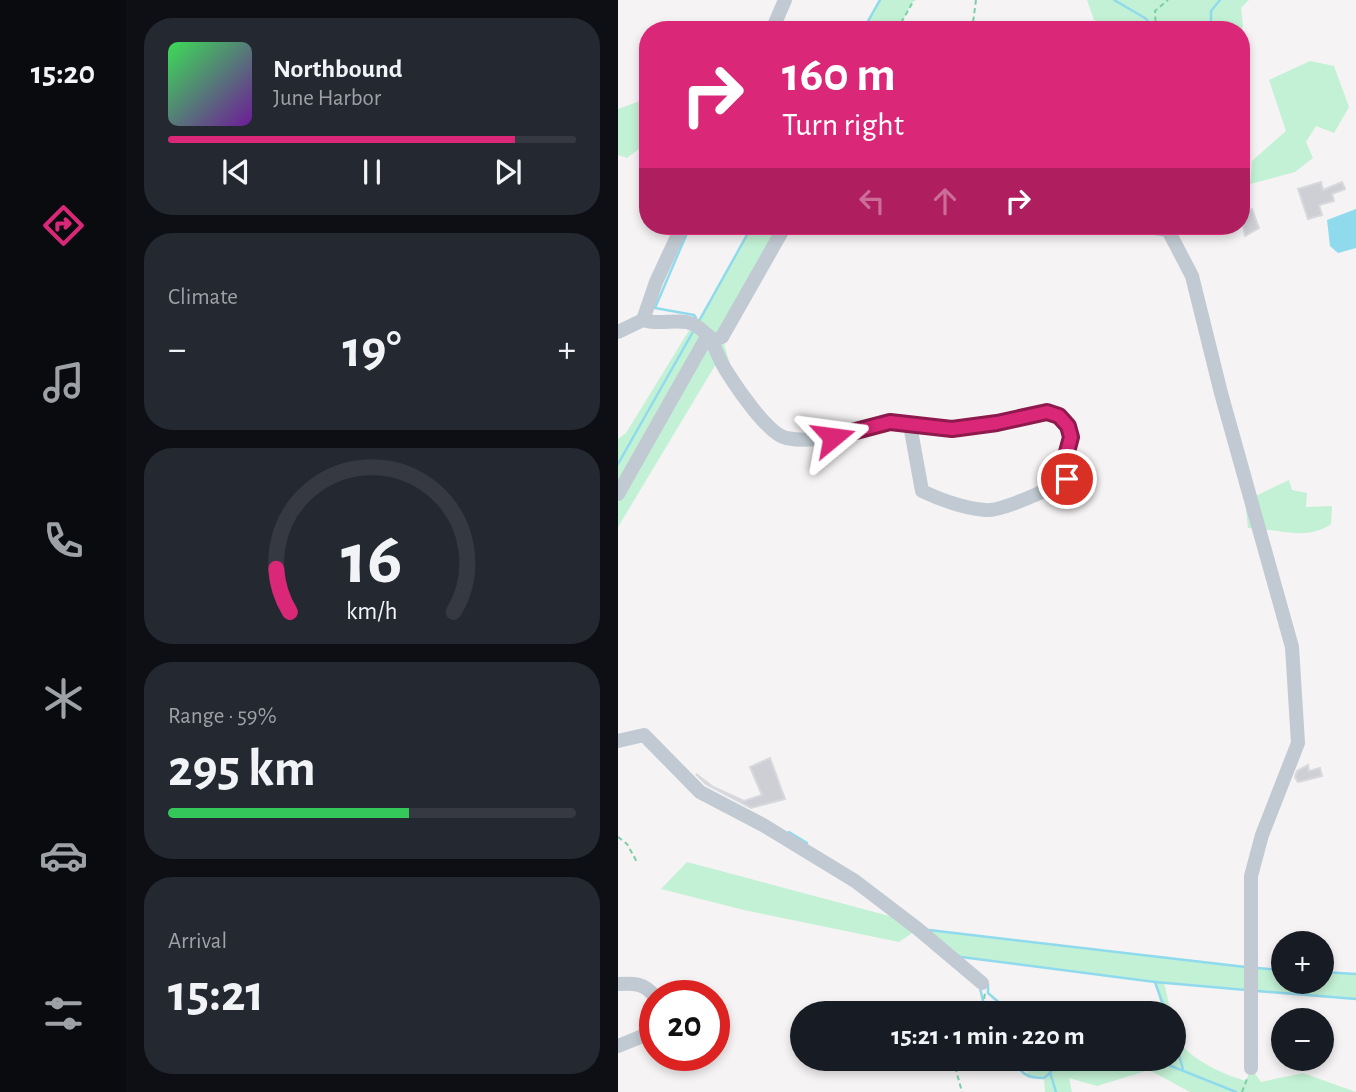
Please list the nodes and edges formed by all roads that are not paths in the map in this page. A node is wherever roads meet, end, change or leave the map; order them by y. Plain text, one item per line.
1 (785, 0) edge
2 (776, 21) edge
3 (678, 235) edge
4 (780, 235) edge
5 (1171, 235) edge
6 (643, 320) junction
7 (618, 332) edge
8 (711, 337) junction
9 (910, 425) junction
10 (618, 494) edge
11 (618, 741) edge
12 (981, 983) road end
13 (618, 984) edge
14 (639, 984) edge
15 (639, 1037) edge
16 (618, 1046) edge
17 (1251, 1068) road end

1 - 2 street
3 - 6 street
4 - 8 street
5 - 17 street
6 - 7 street
6 - 8 street
8 - 9 street
8 - 10 street
9 - 9 street
11 - 12 street
13 - 14 street
15 - 16 street

